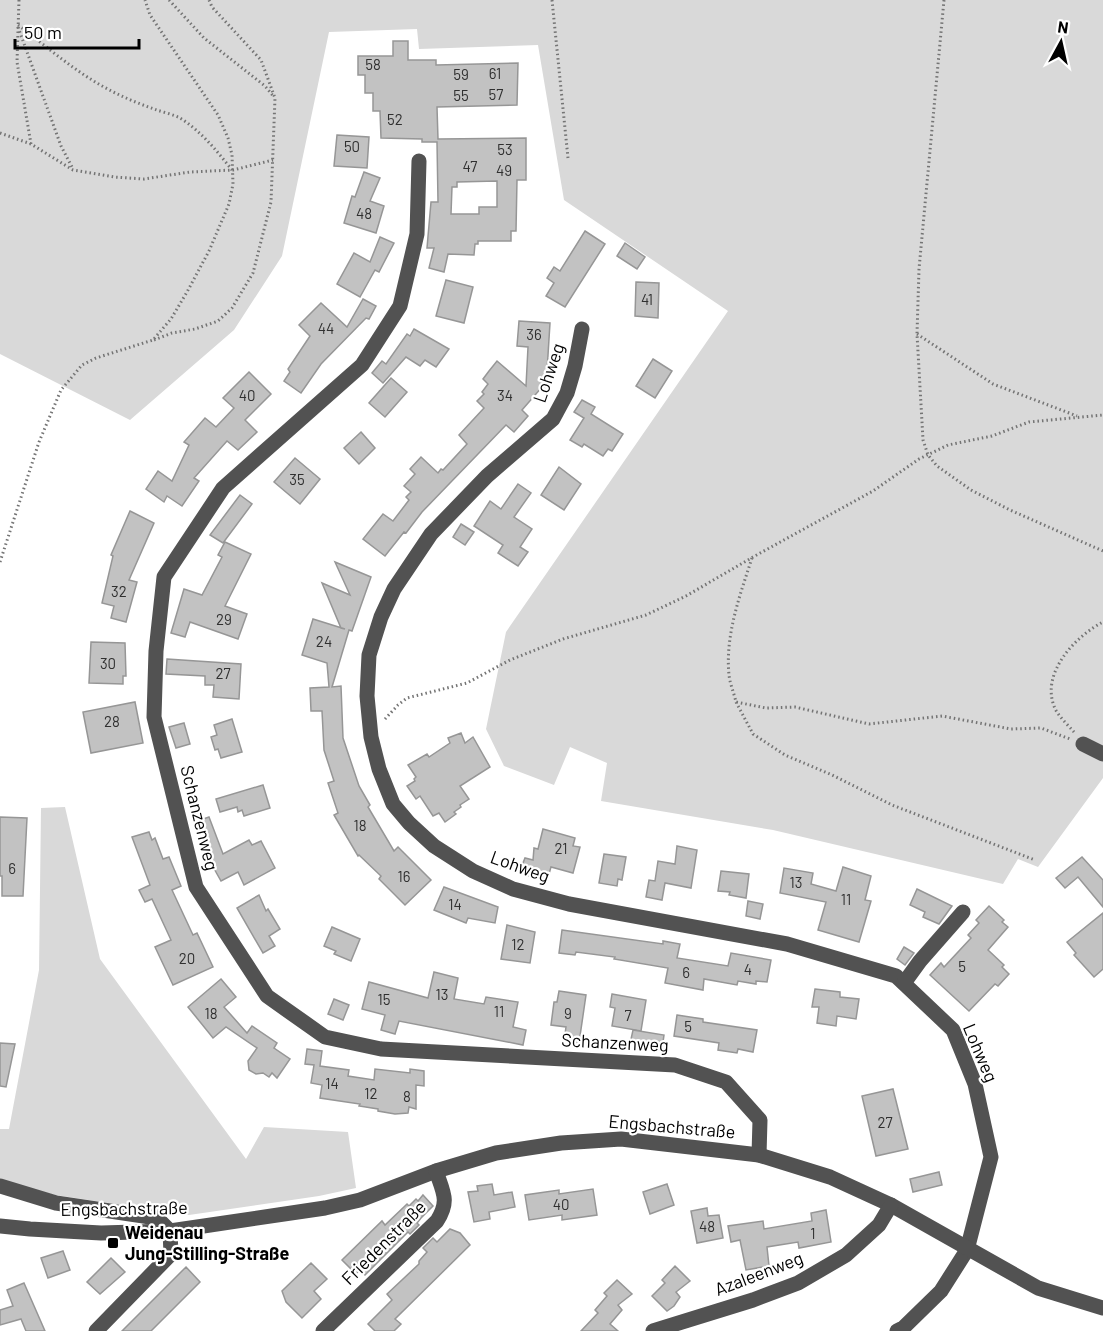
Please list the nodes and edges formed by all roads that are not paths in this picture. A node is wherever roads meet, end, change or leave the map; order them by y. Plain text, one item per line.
1 (418, 161) dead end
2 (582, 329) dead end
3 (1083, 744) road end
4 (1103, 754) edge
5 (963, 912) dead end
6 (904, 983) junction
7 (759, 1155) junction
8 (436, 1171) junction
9 (0, 1186) edge
10 (891, 1205) junction
11 (0, 1226) edge
12 (170, 1231) junction
13 (968, 1250) junction
14 (1103, 1308) edge
15 (96, 1331) edge
16 (323, 1331) edge
17 (653, 1331) edge
18 (897, 1331) edge

1 - 7 street, Schanzenweg
2 - 6 street, Lohweg
3 - 4 street
5 - 6 street
6 - 13 street, Lohweg
7 - 8 street, Engsbachstraße
7 - 10 street, Engsbachstraße
8 - 12 street, Engsbachstraße
8 - 16 street, Friedenstraße
9 - 12 street
10 - 13 street, Engsbachstraße
10 - 17 street, Azaleenweg
11 - 12 street, Engsbachstraße
12 - 15 street
13 - 14 street, Engsbachstraße
13 - 18 street, Lohweg

